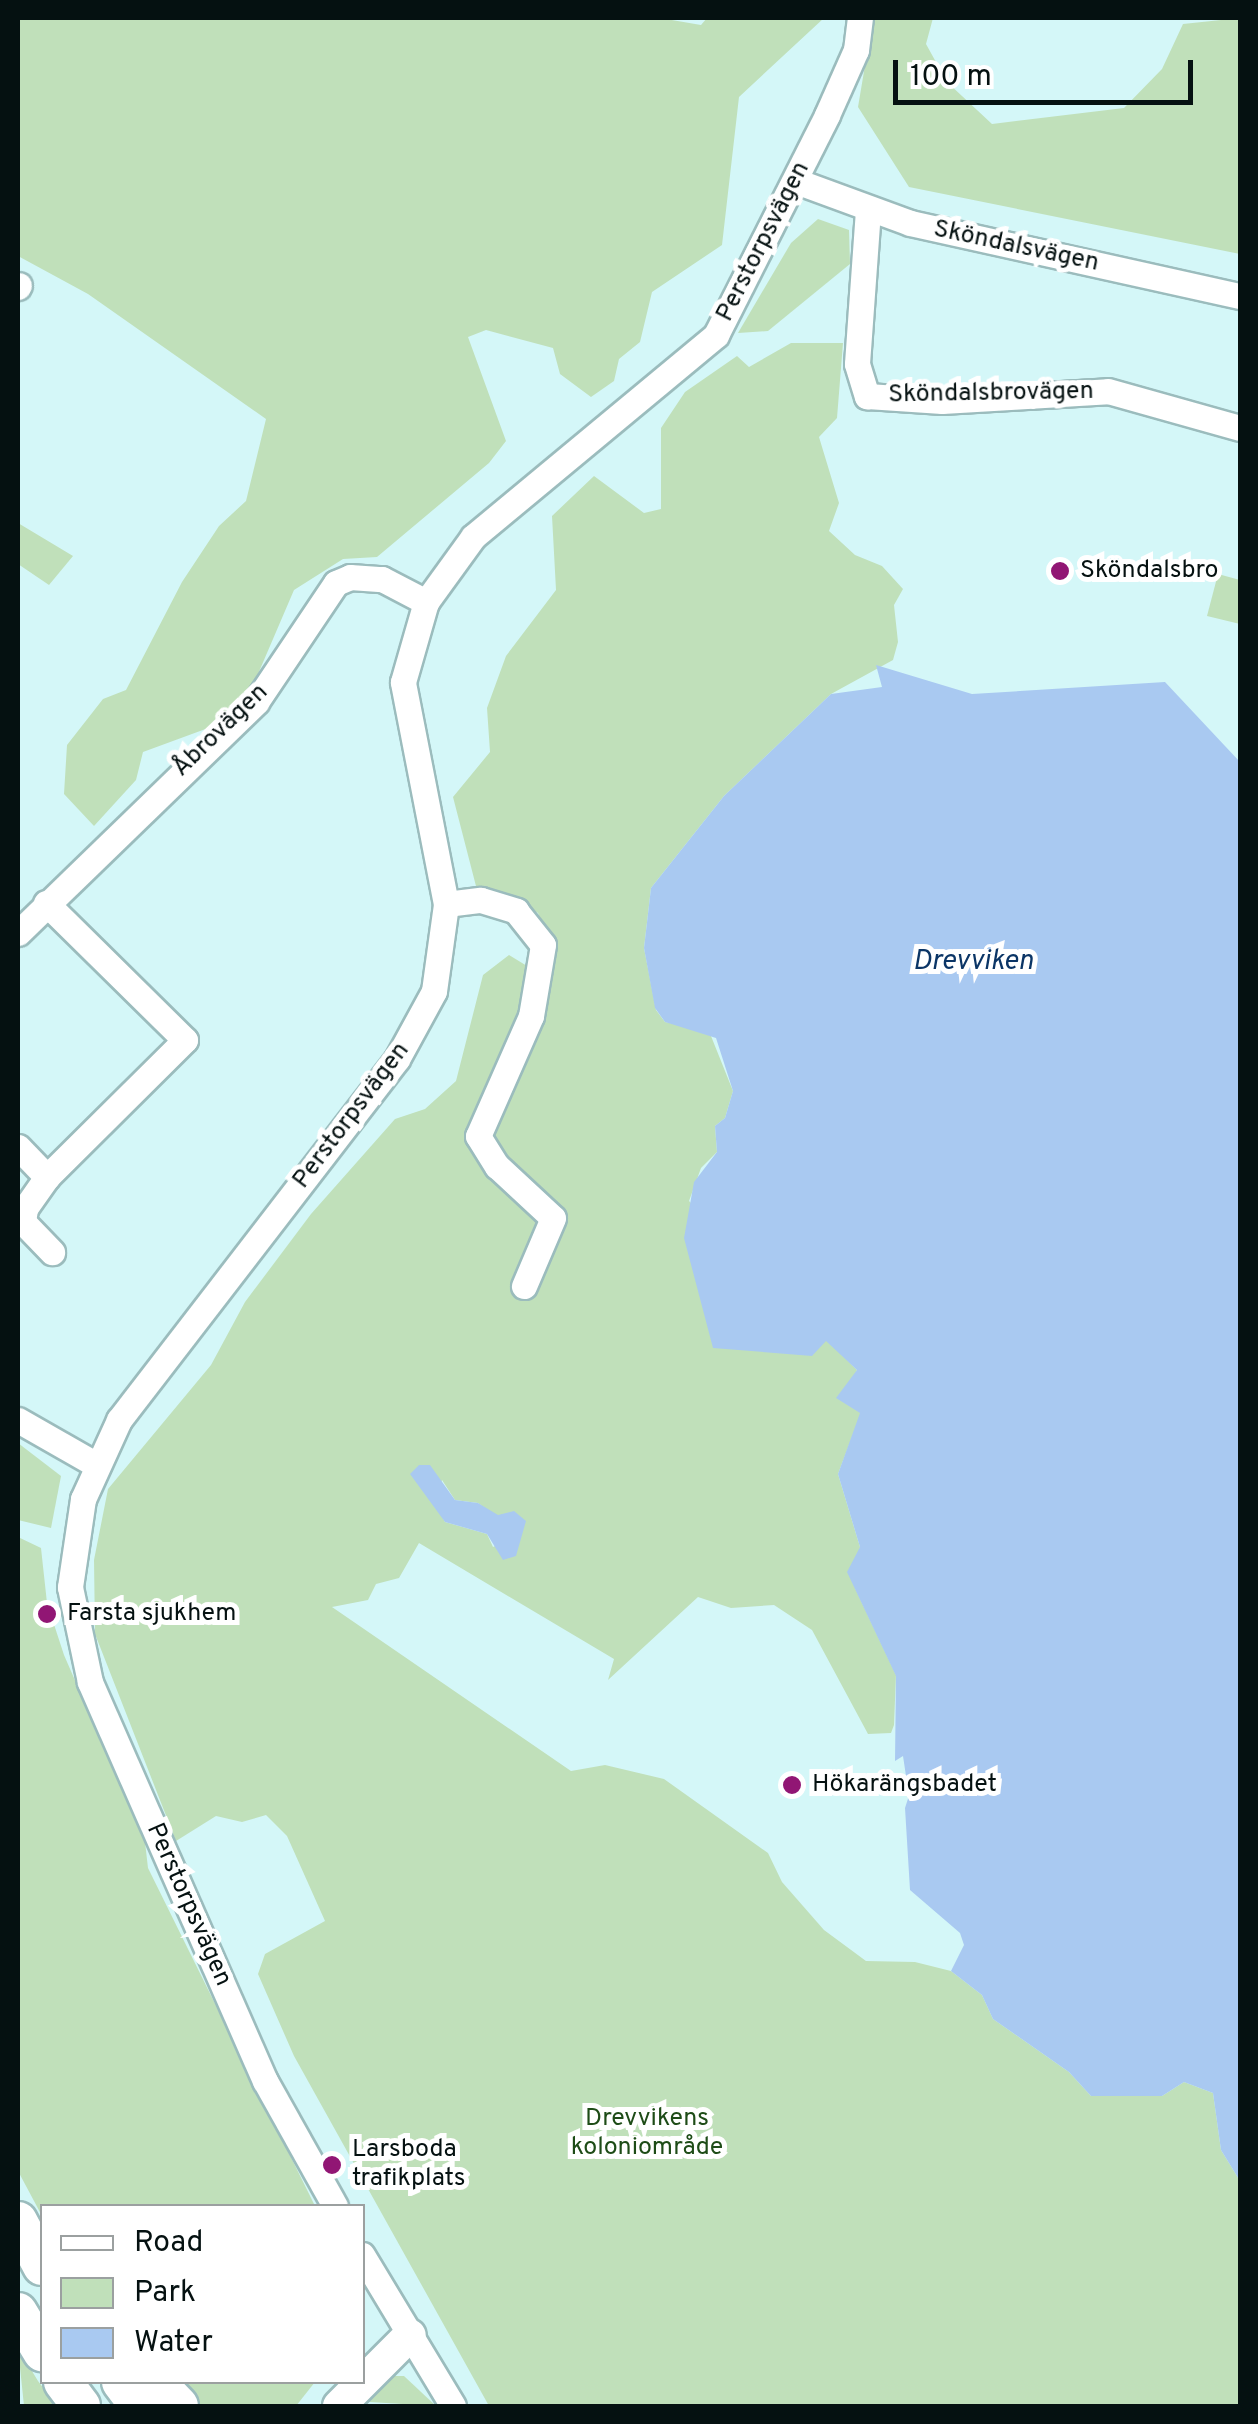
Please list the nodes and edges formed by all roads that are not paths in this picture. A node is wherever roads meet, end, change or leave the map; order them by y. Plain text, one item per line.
1 (860, 18) edge
2 (796, 180) junction
3 (868, 210) junction
4 (1240, 296) edge
5 (1240, 428) edge
6 (426, 602) junction
7 (46, 904) junction
8 (446, 904) junction
9 (18, 933) edge
10 (18, 1148) edge
11 (47, 1177) junction
12 (52, 1252) dead end
13 (524, 1286) dead end
14 (18, 1420) edge
15 (96, 1464) junction
16 (335, 2204) edge
17 (18, 2208) edge
18 (18, 2221) edge
19 (40, 2234) edge
20 (365, 2259) edge
21 (40, 2262) edge
22 (18, 2312) edge
23 (407, 2329) junction
24 (40, 2349) edge
25 (365, 2362) edge
26 (365, 2377) edge
27 (64, 2384) edge
28 (122, 2384) edge
29 (158, 2384) edge
30 (342, 2384) edge
31 (358, 2384) edge
32 (80, 2406) edge
33 (139, 2406) edge
34 (179, 2406) edge
35 (319, 2406) edge
36 (339, 2406) edge
37 (453, 2406) edge

1 - 2 street, Perstorpsvägen
2 - 3 street, Sköndalsvägen
2 - 6 street, Perstorpsvägen
3 - 4 street, Sköndalsvägen
3 - 5 street, Sköndalsbrovägen
6 - 7 street, Åbrovägen
6 - 8 street, Perstorpsvägen
7 - 9 street, Åbrovägen
7 - 11 street
8 - 13 street
8 - 15 street, Perstorpsvägen
10 - 11 street
11 - 12 street
14 - 15 street
15 - 16 street, Perstorpsvägen
17 - 19 highway
18 - 21 highway
20 - 23 street
22 - 24 highway
23 - 25 main road
23 - 26 main road
23 - 37 street
27 - 32 highway
28 - 33 highway
29 - 34 highway
30 - 35 main road
31 - 36 main road

